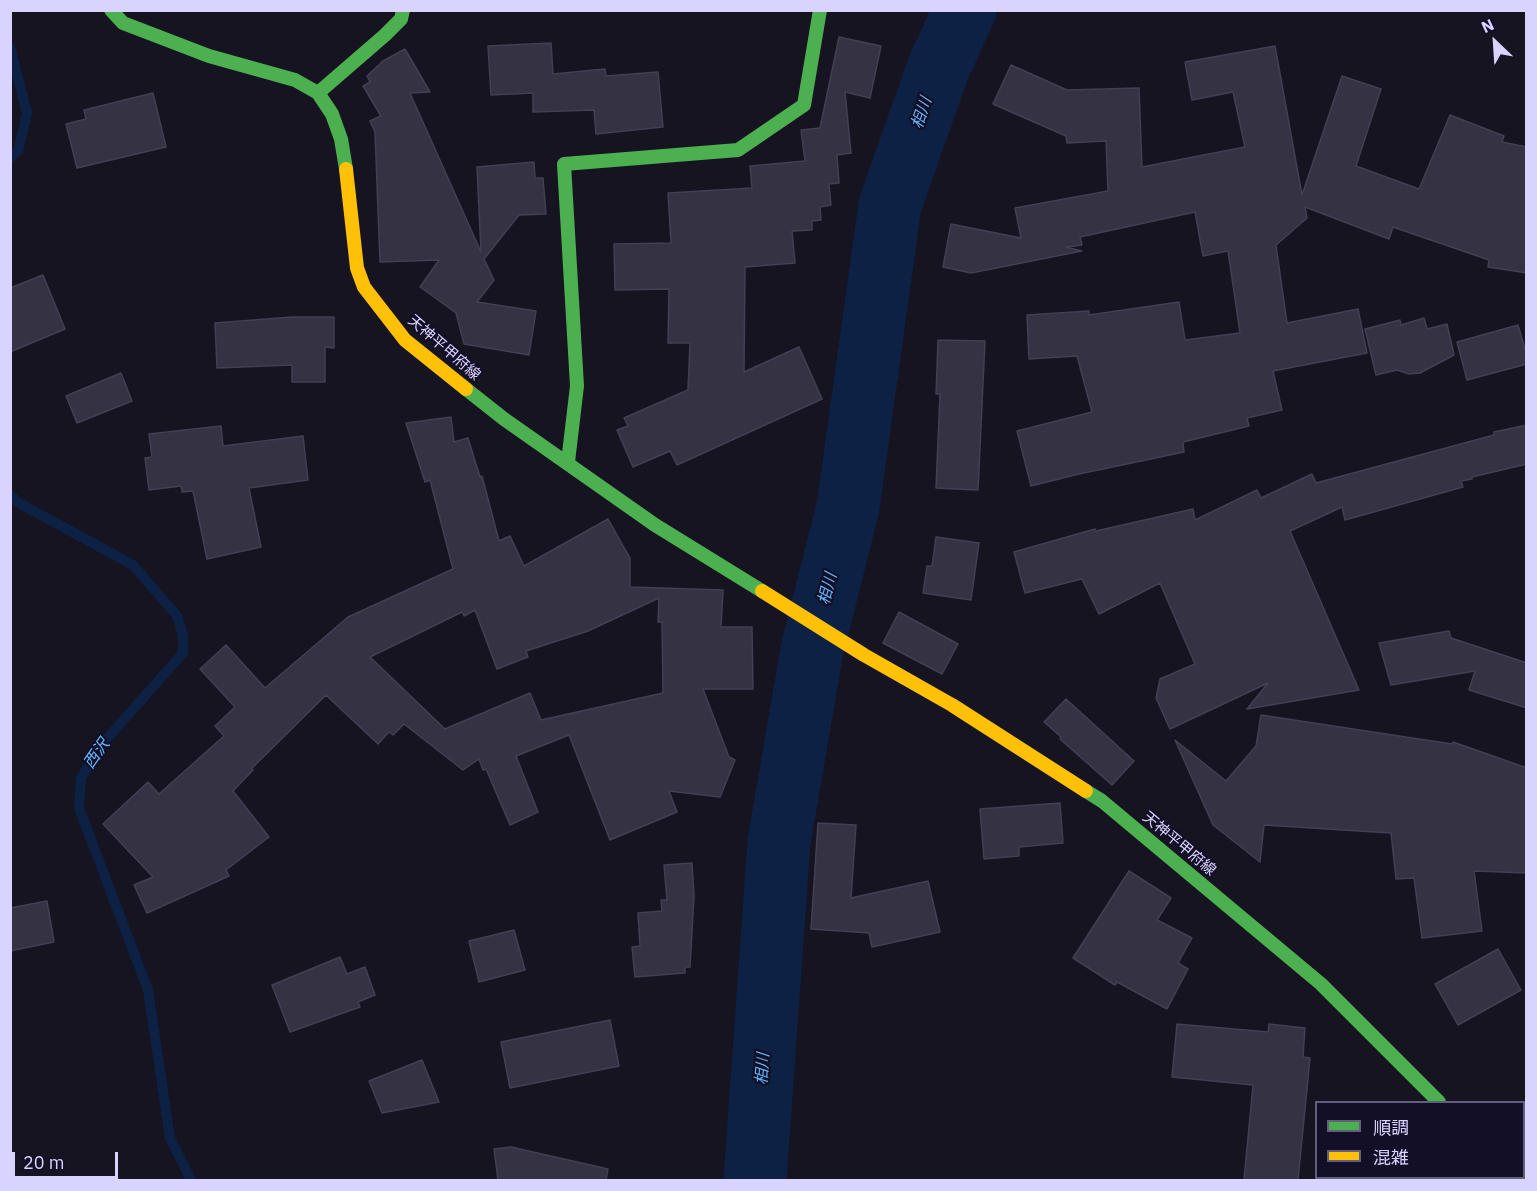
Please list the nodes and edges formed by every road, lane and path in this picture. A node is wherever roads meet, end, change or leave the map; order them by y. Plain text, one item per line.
1 (111, 10) edge
2 (403, 10) edge
3 (820, 10) edge
4 (318, 93) junction
5 (568, 462) junction
6 (1438, 1101) edge

1 - 4 main road
2 - 4 main road
3 - 5 main road
4 - 5 main road, 天神平甲府線
5 - 6 main road, 天神平甲府線

